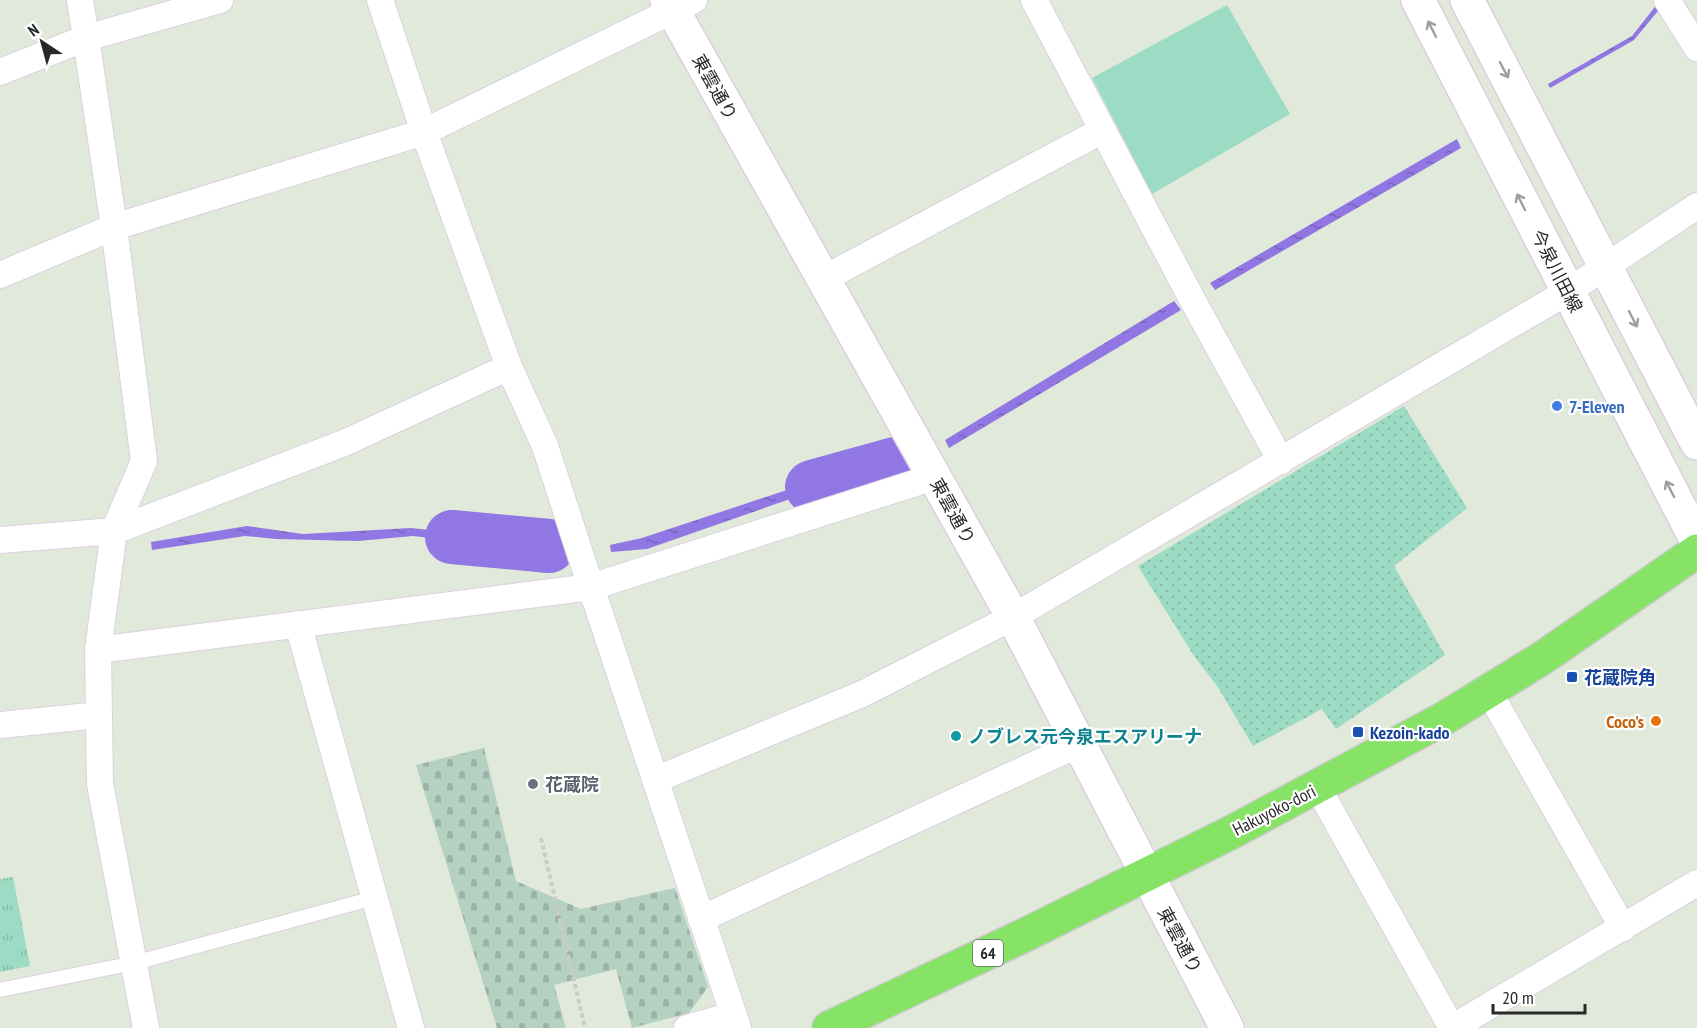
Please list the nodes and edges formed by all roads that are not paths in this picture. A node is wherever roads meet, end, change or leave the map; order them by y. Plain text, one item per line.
1 (80, 0) edge
2 (220, 0) edge
3 (380, 0) edge
4 (1034, 0) edge
5 (1418, 0) edge
6 (1467, 0) edge
7 (1667, 0) edge
8 (678, 4) edge
9 (86, 38) junction
10 (1697, 48) edge
11 (0, 72) edge
12 (1103, 130) junction
13 (424, 132) junction
14 (1697, 206) edge
15 (114, 226) junction
16 (1606, 267) junction
17 (0, 275) edge
18 (823, 279) junction
19 (1567, 292) junction
20 (509, 367) junction
21 (1697, 443) edge
22 (1281, 461) junction
23 (934, 477) junction
24 (114, 531) junction
25 (0, 540) edge
26 (1697, 541) edge
27 (1697, 551) edge
28 (591, 587) junction
29 (1013, 617) junction
30 (298, 624) junction
31 (98, 650) junction
32 (1489, 692) junction
33 (99, 715) junction
34 (0, 725) edge
35 (1078, 744) junction
36 (655, 780) junction
37 (1318, 788) junction
38 (1146, 875) junction
39 (1697, 883) edge
40 (374, 898) junction
41 (701, 919) junction
42 (1623, 928) junction
43 (134, 963) junction
44 (0, 990) edge
45 (736, 1022) edge
46 (146, 1028) edge
47 (411, 1028) edge
48 (687, 1028) edge
49 (829, 1028) edge
50 (1227, 1028) edge
51 (1452, 1028) edge

1 - 9 street
2 - 9 street
3 - 13 street
4 - 12 street
19 -> 5 street, 今泉川田線
6 -> 16 street
7 - 10 street
8 - 13 street
8 - 18 street, 東雲通り
9 - 11 street
9 - 15 street
12 - 18 street
12 - 22 street
13 - 15 street
13 - 20 street
14 - 16 street
15 - 17 street
15 - 24 street
16 - 19 street
16 -> 21 street
18 - 23 street, 東雲通り
19 - 22 street
26 -> 19 street, 今泉川田線
20 - 24 street
20 - 28 street
22 - 29 street
23 - 28 street
23 - 29 street, 東雲通り
24 - 25 street
24 - 31 street
27 - 32 main road, Hakuyoko-dori / 64
28 - 30 street
28 - 36 street
29 - 35 street, 東雲通り
29 - 36 street
30 - 31 street
30 - 40 street
31 - 33 street
32 - 37 main road, Hakuyoko-dori / 64
32 - 42 street
33 - 34 street
33 - 43 street
35 - 38 street, 東雲通り
35 - 41 street
36 - 41 street
37 - 38 main road, Hakuyoko-dori / 64
37 - 51 street
38 - 49 main road, Hakuyoko-dori / 64
38 - 50 street, 東雲通り
39 - 42 street
40 - 43 lane
40 - 47 street
41 - 45 street
42 - 51 street
43 - 44 lane
43 - 46 street
45 - 48 street

